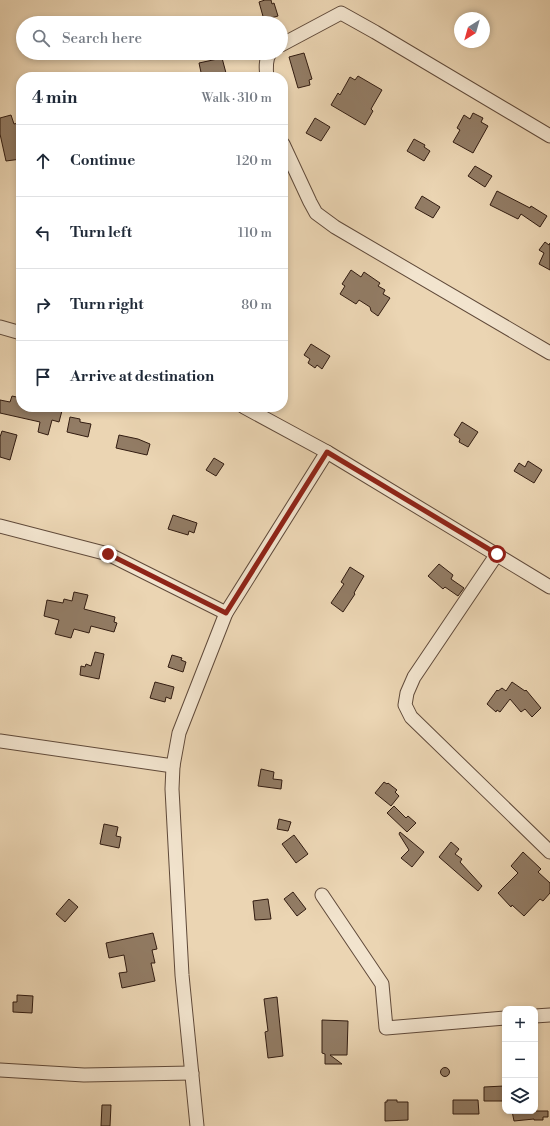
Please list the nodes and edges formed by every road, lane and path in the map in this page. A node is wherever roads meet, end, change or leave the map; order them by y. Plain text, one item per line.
1 (288, 41) edge
2 (267, 60) edge
3 (267, 72) edge
4 (550, 136) edge
5 (288, 155) edge
6 (0, 327) edge
7 (16, 332) edge
8 (550, 353) edge
9 (253, 412) edge
10 (327, 452) junction
11 (0, 526) edge
12 (497, 554) junction
13 (550, 587) edge
14 (226, 613) junction
15 (0, 741) edge
16 (173, 766) junction
17 (550, 852) edge
18 (322, 895) dead end
19 (550, 1014) edge
20 (538, 1016) edge
21 (502, 1018) edge
22 (0, 1070) edge
23 (192, 1073) junction
24 (197, 1126) edge

1 - 4 street
2 - 3 street
5 - 8 street
6 - 7 street
9 - 10 street
10 - 12 street
10 - 14 street
11 - 14 street
12 - 13 street
12 - 17 street
14 - 16 street
15 - 16 street
16 - 23 street
18 - 21 street
19 - 20 street
22 - 23 street
23 - 24 street

